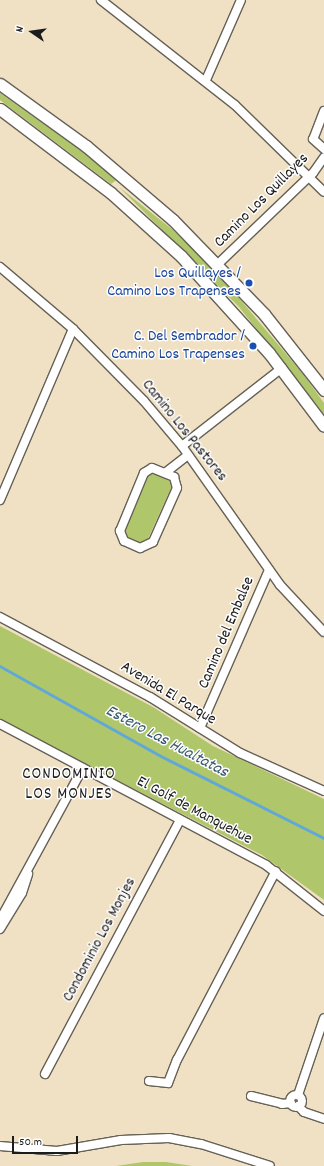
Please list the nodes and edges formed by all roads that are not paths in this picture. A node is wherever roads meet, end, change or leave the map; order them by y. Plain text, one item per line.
1 (101, 0) edge
2 (241, 0) edge
3 (206, 80) junction
4 (0, 84) edge
5 (0, 109) edge
6 (324, 111) edge
7 (324, 149) edge
8 (324, 157) edge
9 (309, 177) junction
10 (130, 182) junction
11 (324, 192) edge
12 (111, 193) junction
13 (218, 264) junction
14 (0, 267) edge
15 (74, 329) junction
16 (282, 368) junction
17 (324, 390) edge
18 (324, 426) edge
19 (182, 446) junction
20 (188, 455) junction
21 (165, 473) junction
22 (0, 500) edge
23 (269, 570) junction
24 (0, 617) edge
25 (324, 632) edge
26 (0, 724) edge
27 (200, 728) junction
28 (83, 768) junction
29 (324, 791) edge
30 (180, 820) junction
31 (30, 870) junction
32 (276, 871) junction
33 (324, 911) edge
34 (0, 920) edge
35 (0, 929) edge
36 (324, 1018) edge
37 (45, 1074) dead end
38 (149, 1081) dead end
39 (251, 1096) dead end
40 (295, 1104) junction
41 (324, 1119) edge
42 (0, 1146) edge
43 (270, 1166) edge

1 - 3 street
2 - 3 street
3 - 9 street
4 - 10 main road
5 - 12 main road
6 - 7 street
8 - 9 street, Camino Los Quillayes
9 - 11 street
9 - 13 street, Camino Los Quillayes
10 - 12 main road
10 - 13 main road
12 - 16 main road
13 - 17 main road
14 - 15 street, Camino Los Pastores
15 - 19 street, Camino Los Pastores
15 - 22 street
16 - 18 main road
16 - 19 street
19 - 20 street, Camino Los Pastores
20 - 21 street
20 - 23 street, Camino Los Pastores
21 - 21 street
23 - 25 street, Camino Los Pastores
23 - 27 street, Camino del Embalse
24 - 27 street, Avenida El Parque
26 - 28 street, El Golf de Manquehue
27 - 29 street, Avenida El Parque
28 - 30 street, El Golf de Manquehue
28 - 31 street
30 - 32 street, El Golf de Manquehue
30 - 37 street, Condominio Los Monjes
31 - 34 street
31 - 35 street
32 - 33 street, El Golf de Manquehue
32 - 38 street
36 - 40 street
39 - 40 street
40 - 41 street
42 - 43 street

